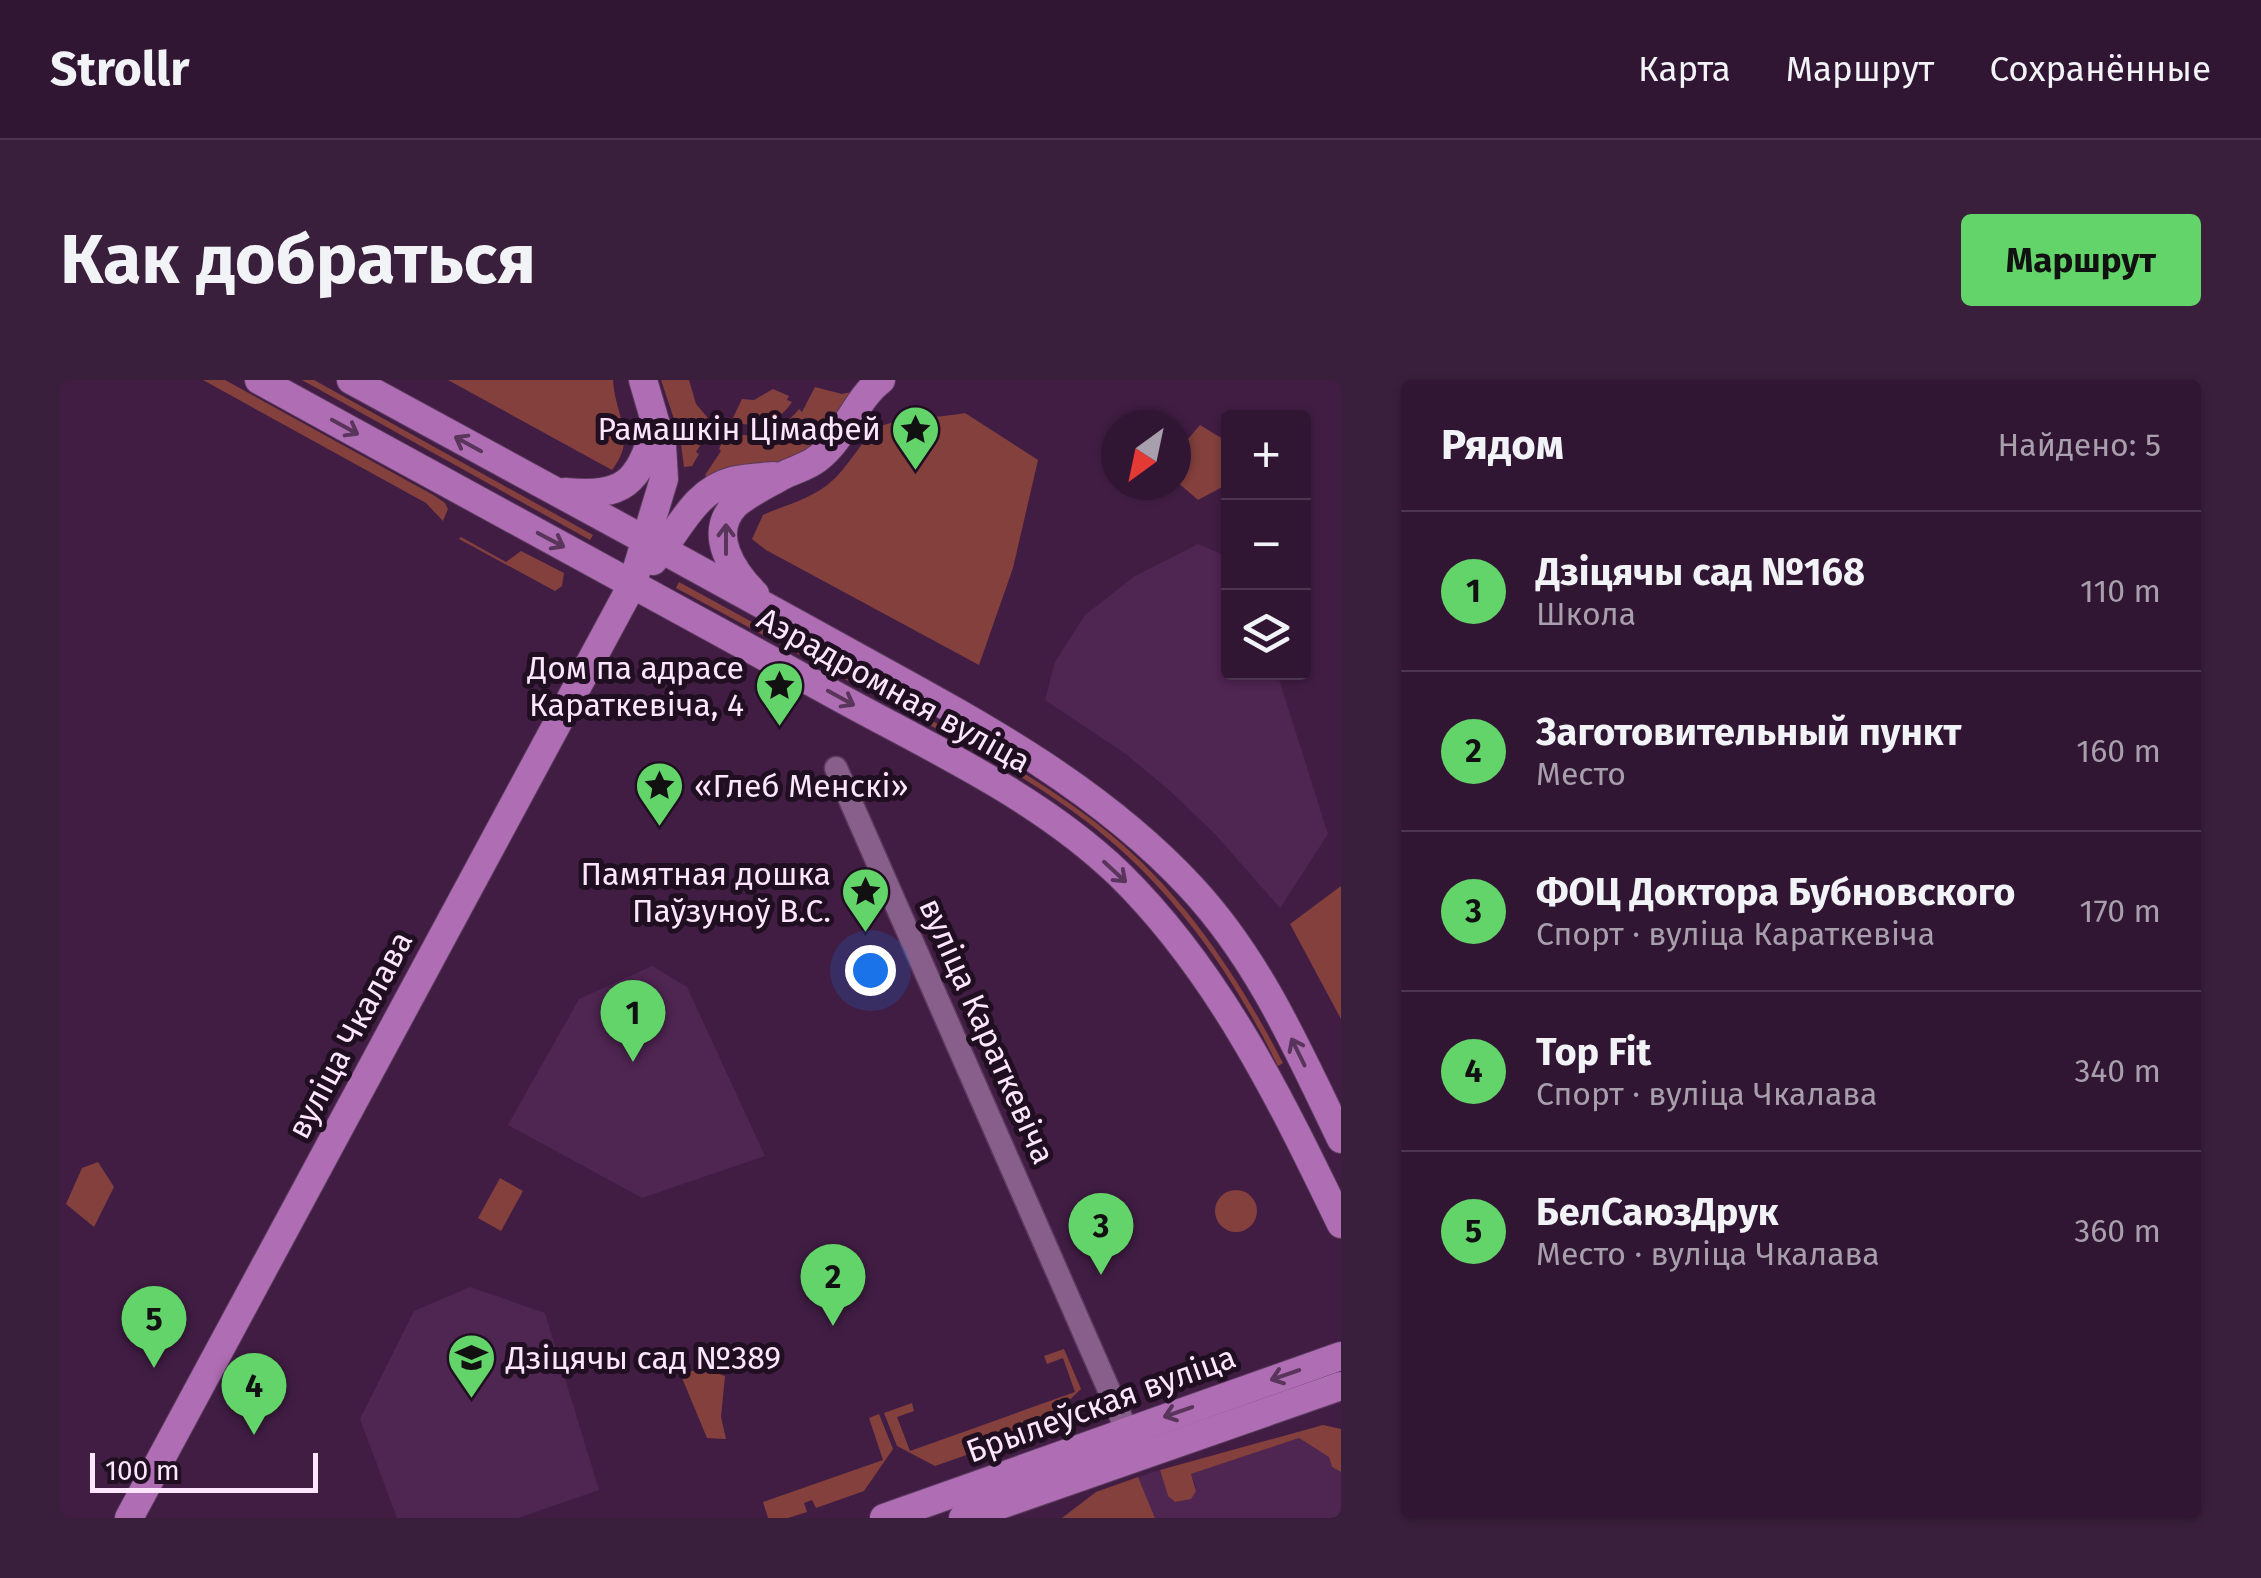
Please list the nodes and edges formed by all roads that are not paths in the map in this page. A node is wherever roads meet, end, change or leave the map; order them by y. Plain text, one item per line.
1 (259, 380) edge
2 (352, 380) edge
3 (643, 380) edge
4 (881, 380) edge
5 (655, 428) junction
6 (785, 474) junction
7 (554, 491) junction
8 (654, 545) junction
9 (632, 585) junction
10 (778, 613) junction
11 (836, 768) dead end
12 (1341, 1139) edge
13 (1341, 1224) edge
14 (1341, 1356) edge
15 (1341, 1386) edge
16 (1133, 1443) junction
17 (1034, 1478) junction
18 (956, 1506) edge
19 (1002, 1514) edge
20 (129, 1518) edge
21 (884, 1518) edge
22 (1028, 1518) edge

1 -> 9 main road, Аэрадромная вуліца
7 -> 2 main road, Аэрадромная вуліца
3 - 5 main road
4 - 6 main road
5 - 7 main road
5 - 8 main road
6 - 8 main road, вуліца Чкалава
10 -> 6 main road
7 - 8 main road, Аэрадромная вуліца
8 - 9 main road, вуліца Чкалава
8 - 10 main road, Аэрадромная вуліца
9 -> 13 main road, Аэрадромная вуліца
9 - 20 main road, вуліца Чкалава
12 -> 10 main road, Аэрадромная вуліца
11 - 16 street, вуліца Караткевіча
14 -> 16 main road, Брылеўская вуліца
15 - 16 main road, Брылеўская вуліца
16 - 17 main road, Брылеўская вуліца
17 - 18 main road, Брылеўская вуліца
17 - 19 main road, Брылеўская вуліца
17 - 22 main road
18 - 19 main road
18 - 21 main road, Брылеўская вуліца

